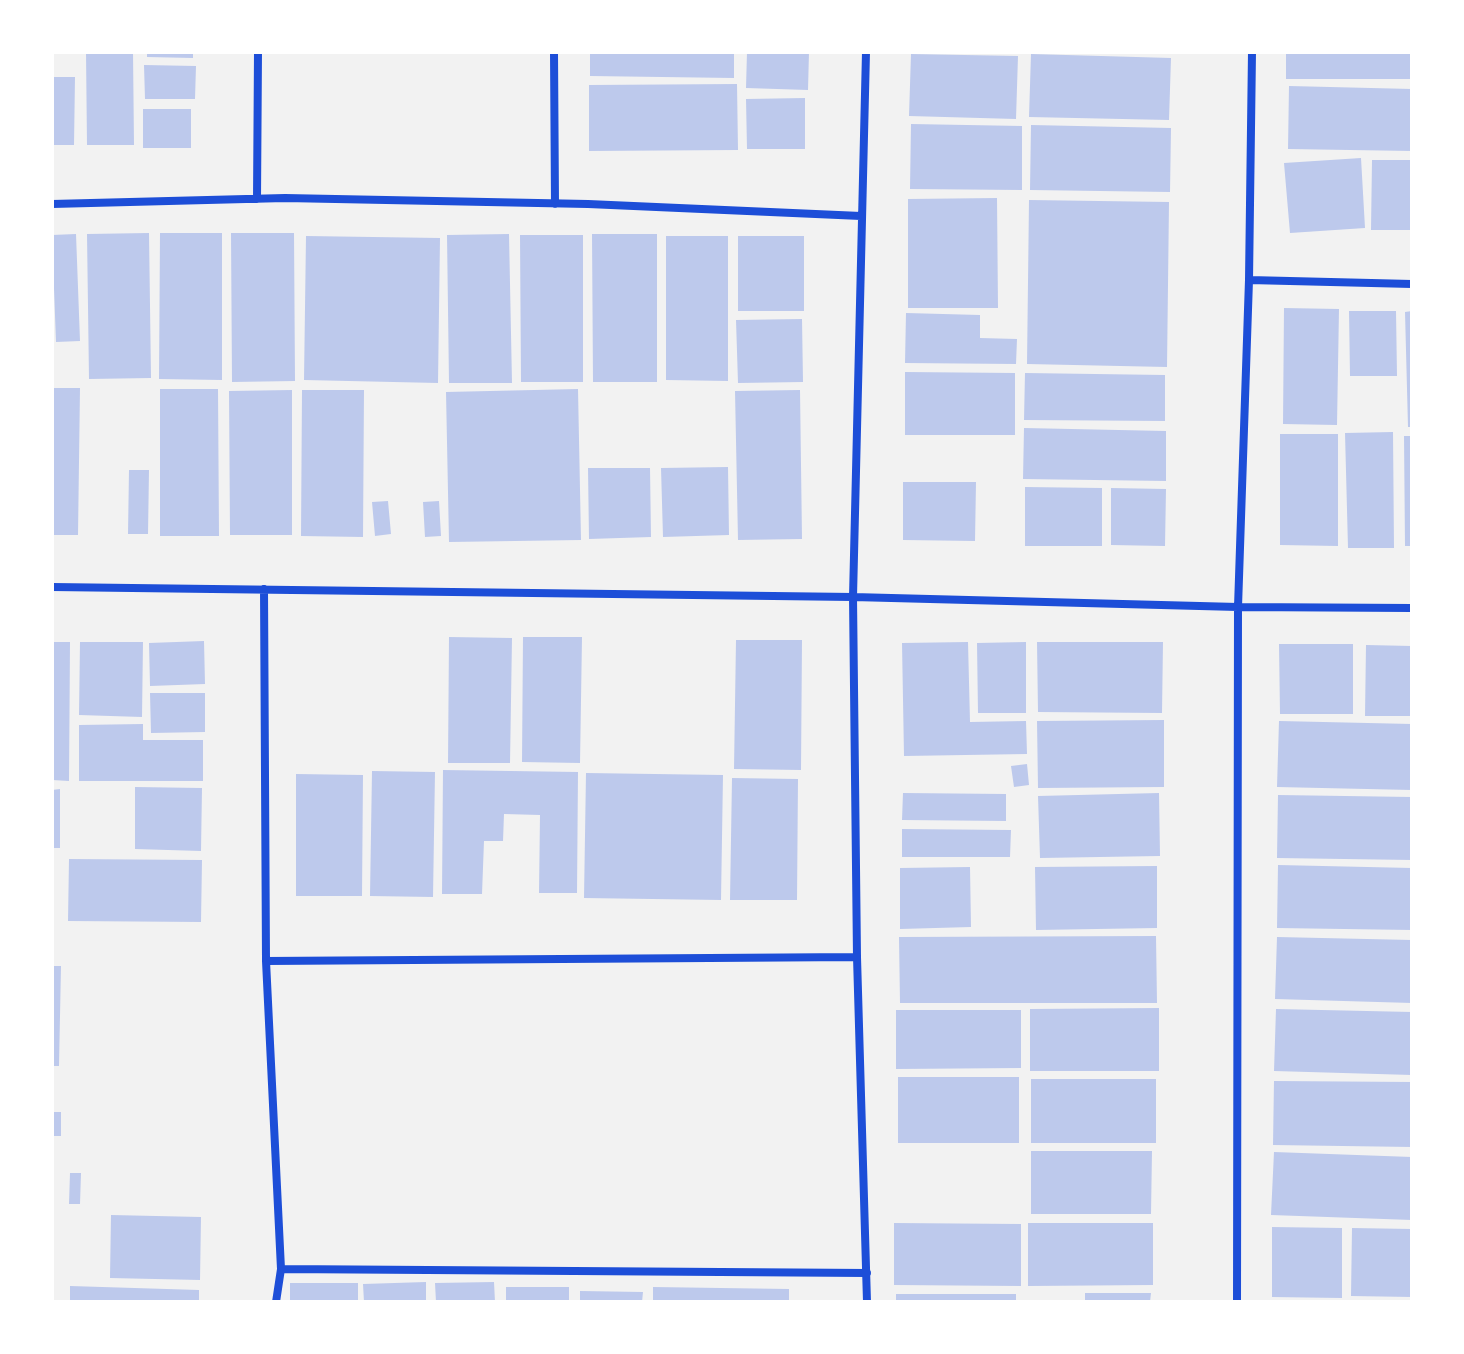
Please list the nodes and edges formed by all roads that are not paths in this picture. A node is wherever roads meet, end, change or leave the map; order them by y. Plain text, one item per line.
1 (258, 52) edge
2 (554, 52) edge
3 (866, 52) edge
4 (1252, 52) edge
5 (257, 199) junction
6 (52, 204) edge
7 (555, 204) junction
8 (861, 216) junction
9 (1249, 280) junction
10 (1412, 284) edge
11 (52, 587) edge
12 (264, 589) junction
13 (853, 597) junction
14 (1238, 607) junction
15 (1412, 608) edge
16 (857, 957) junction
17 (266, 961) junction
18 (281, 1269) junction
19 (867, 1273) junction
20 (276, 1302) edge
21 (867, 1302) edge
22 (1237, 1302) edge

1 - 5 street
2 - 7 street
3 - 8 street
4 - 9 street
5 - 6 street
5 - 7 street
7 - 8 street
8 - 13 street
9 - 10 street
9 - 14 street
11 - 12 street
12 - 13 street
12 - 17 street
13 - 14 street
13 - 16 street
14 - 15 street
14 - 22 street
16 - 17 street
16 - 19 street
17 - 18 street
18 - 19 street
18 - 20 street
19 - 21 street

